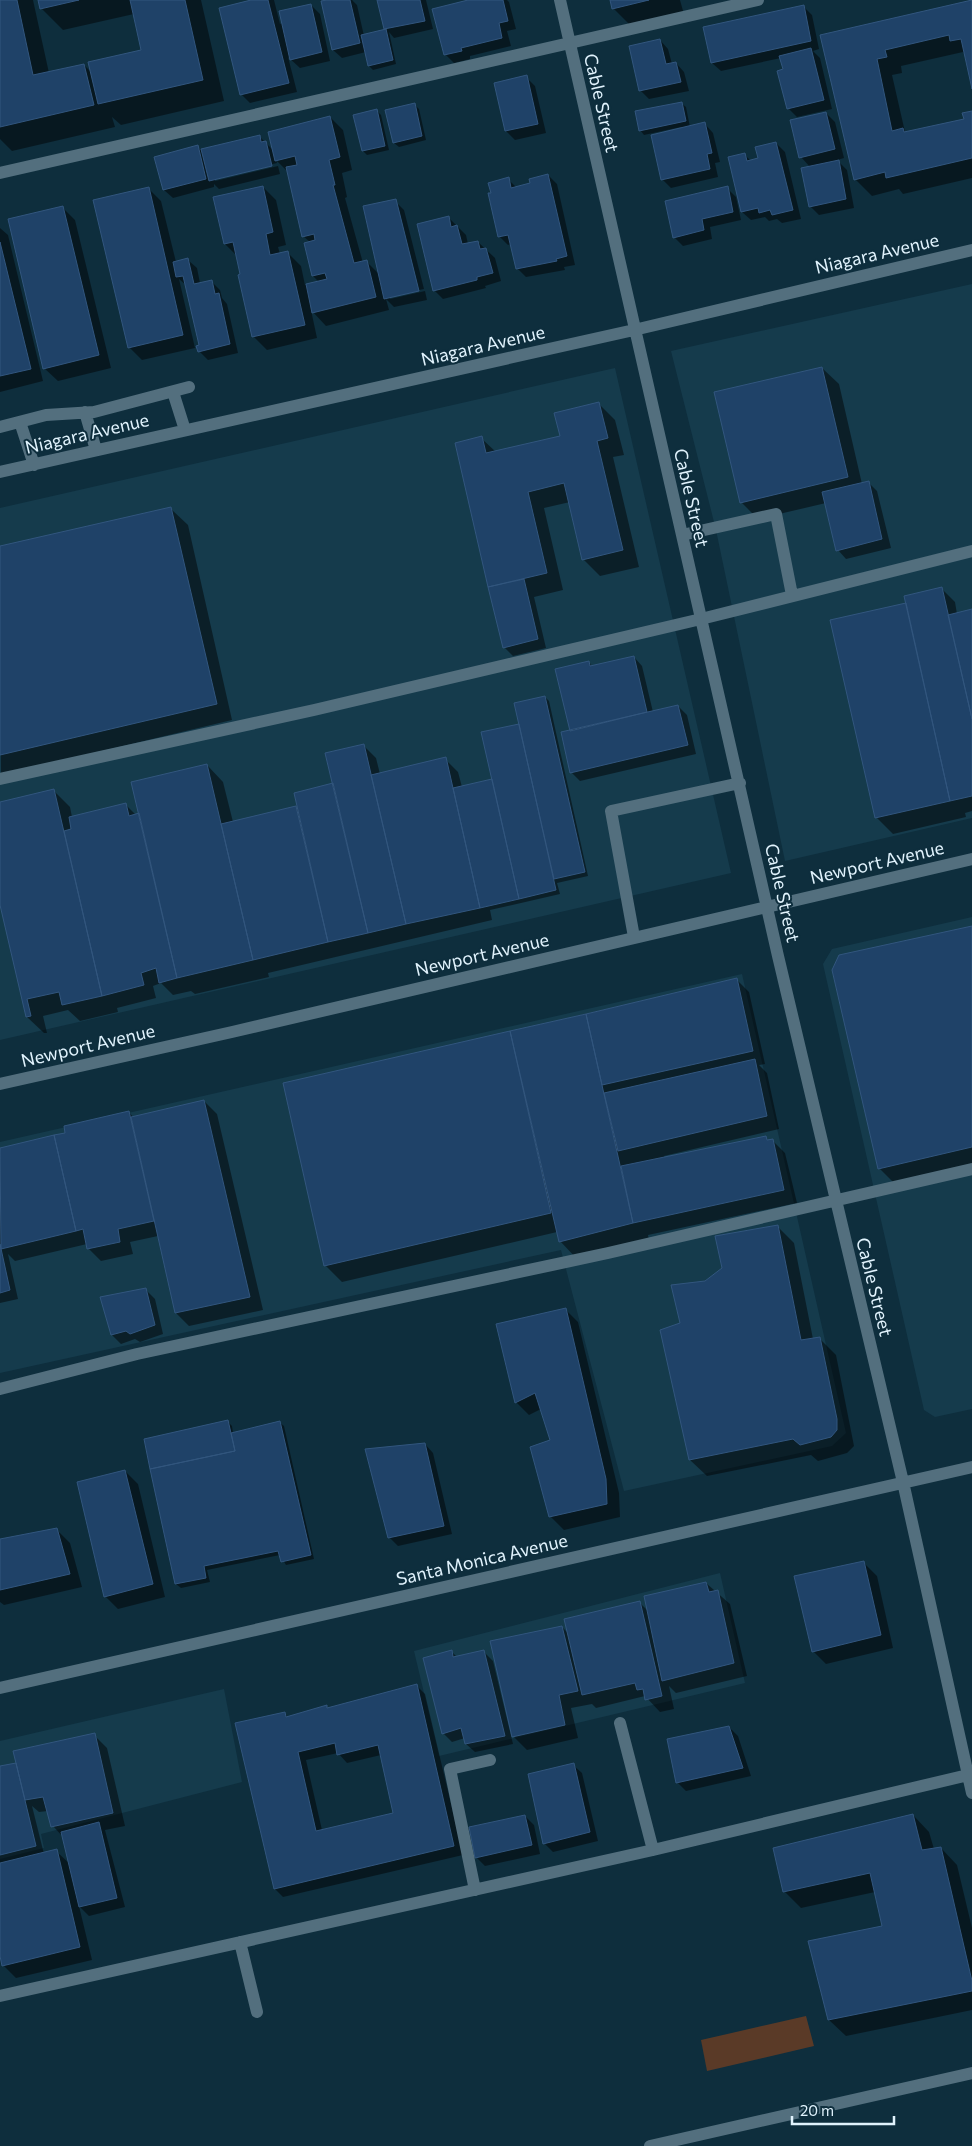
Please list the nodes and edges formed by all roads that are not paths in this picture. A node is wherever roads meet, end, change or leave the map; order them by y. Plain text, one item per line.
1 (560, 0) edge
2 (758, 0) edge
3 (570, 44) junction
4 (0, 173) edge
5 (972, 250) edge
6 (634, 330) junction
7 (189, 387) dead end
8 (173, 392) junction
9 (85, 412) junction
10 (20, 422) junction
11 (0, 427) edge
12 (185, 430) junction
13 (96, 450) junction
14 (34, 464) junction
15 (0, 472) edge
16 (682, 535) junction
17 (972, 551) edge
18 (792, 596) junction
19 (701, 619) junction
20 (0, 779) edge
21 (740, 784) junction
22 (972, 859) edge
23 (766, 907) junction
24 (634, 937) junction
25 (0, 1084) edge
26 (972, 1169) edge
27 (835, 1201) junction
28 (0, 1389) edge
29 (972, 1467) edge
30 (903, 1482) junction
31 (0, 1688) edge
32 (620, 1723) dead end
33 (490, 1760) dead end
34 (970, 1775) edge
35 (972, 1793) edge
36 (653, 1850) junction
37 (475, 1890) junction
38 (240, 1942) junction
39 (0, 1996) edge
40 (257, 2012) dead end
41 (972, 2073) edge
42 (650, 2146) edge

1 - 3 street, Cable Street
2 - 3 street
3 - 4 street
3 - 6 street, Cable Street
5 - 6 street, Niagara Avenue
6 - 12 street, Niagara Avenue
6 - 16 street, Cable Street
7 - 8 street
8 - 9 street
8 - 12 street
9 - 10 street
9 - 13 street
10 - 11 street
10 - 14 street
12 - 13 street, Niagara Avenue
13 - 14 street, Niagara Avenue
14 - 15 street, Niagara Avenue
16 - 18 street
16 - 19 street, Cable Street
17 - 18 street
18 - 19 street
19 - 20 street
19 - 21 street, Cable Street
21 - 23 street, Cable Street
21 - 24 street
22 - 23 street, Newport Avenue
23 - 24 street, Newport Avenue
23 - 27 street, Cable Street
24 - 25 street, Newport Avenue
26 - 27 street
27 - 28 street
27 - 30 street, Cable Street
29 - 30 street, Santa Monica Avenue
30 - 31 street, Santa Monica Avenue
30 - 34 street, Cable Street
32 - 36 street
33 - 37 street
34 - 35 street, Cable Street
34 - 36 street
36 - 37 street
37 - 38 street
38 - 39 street
38 - 40 street
41 - 42 street

